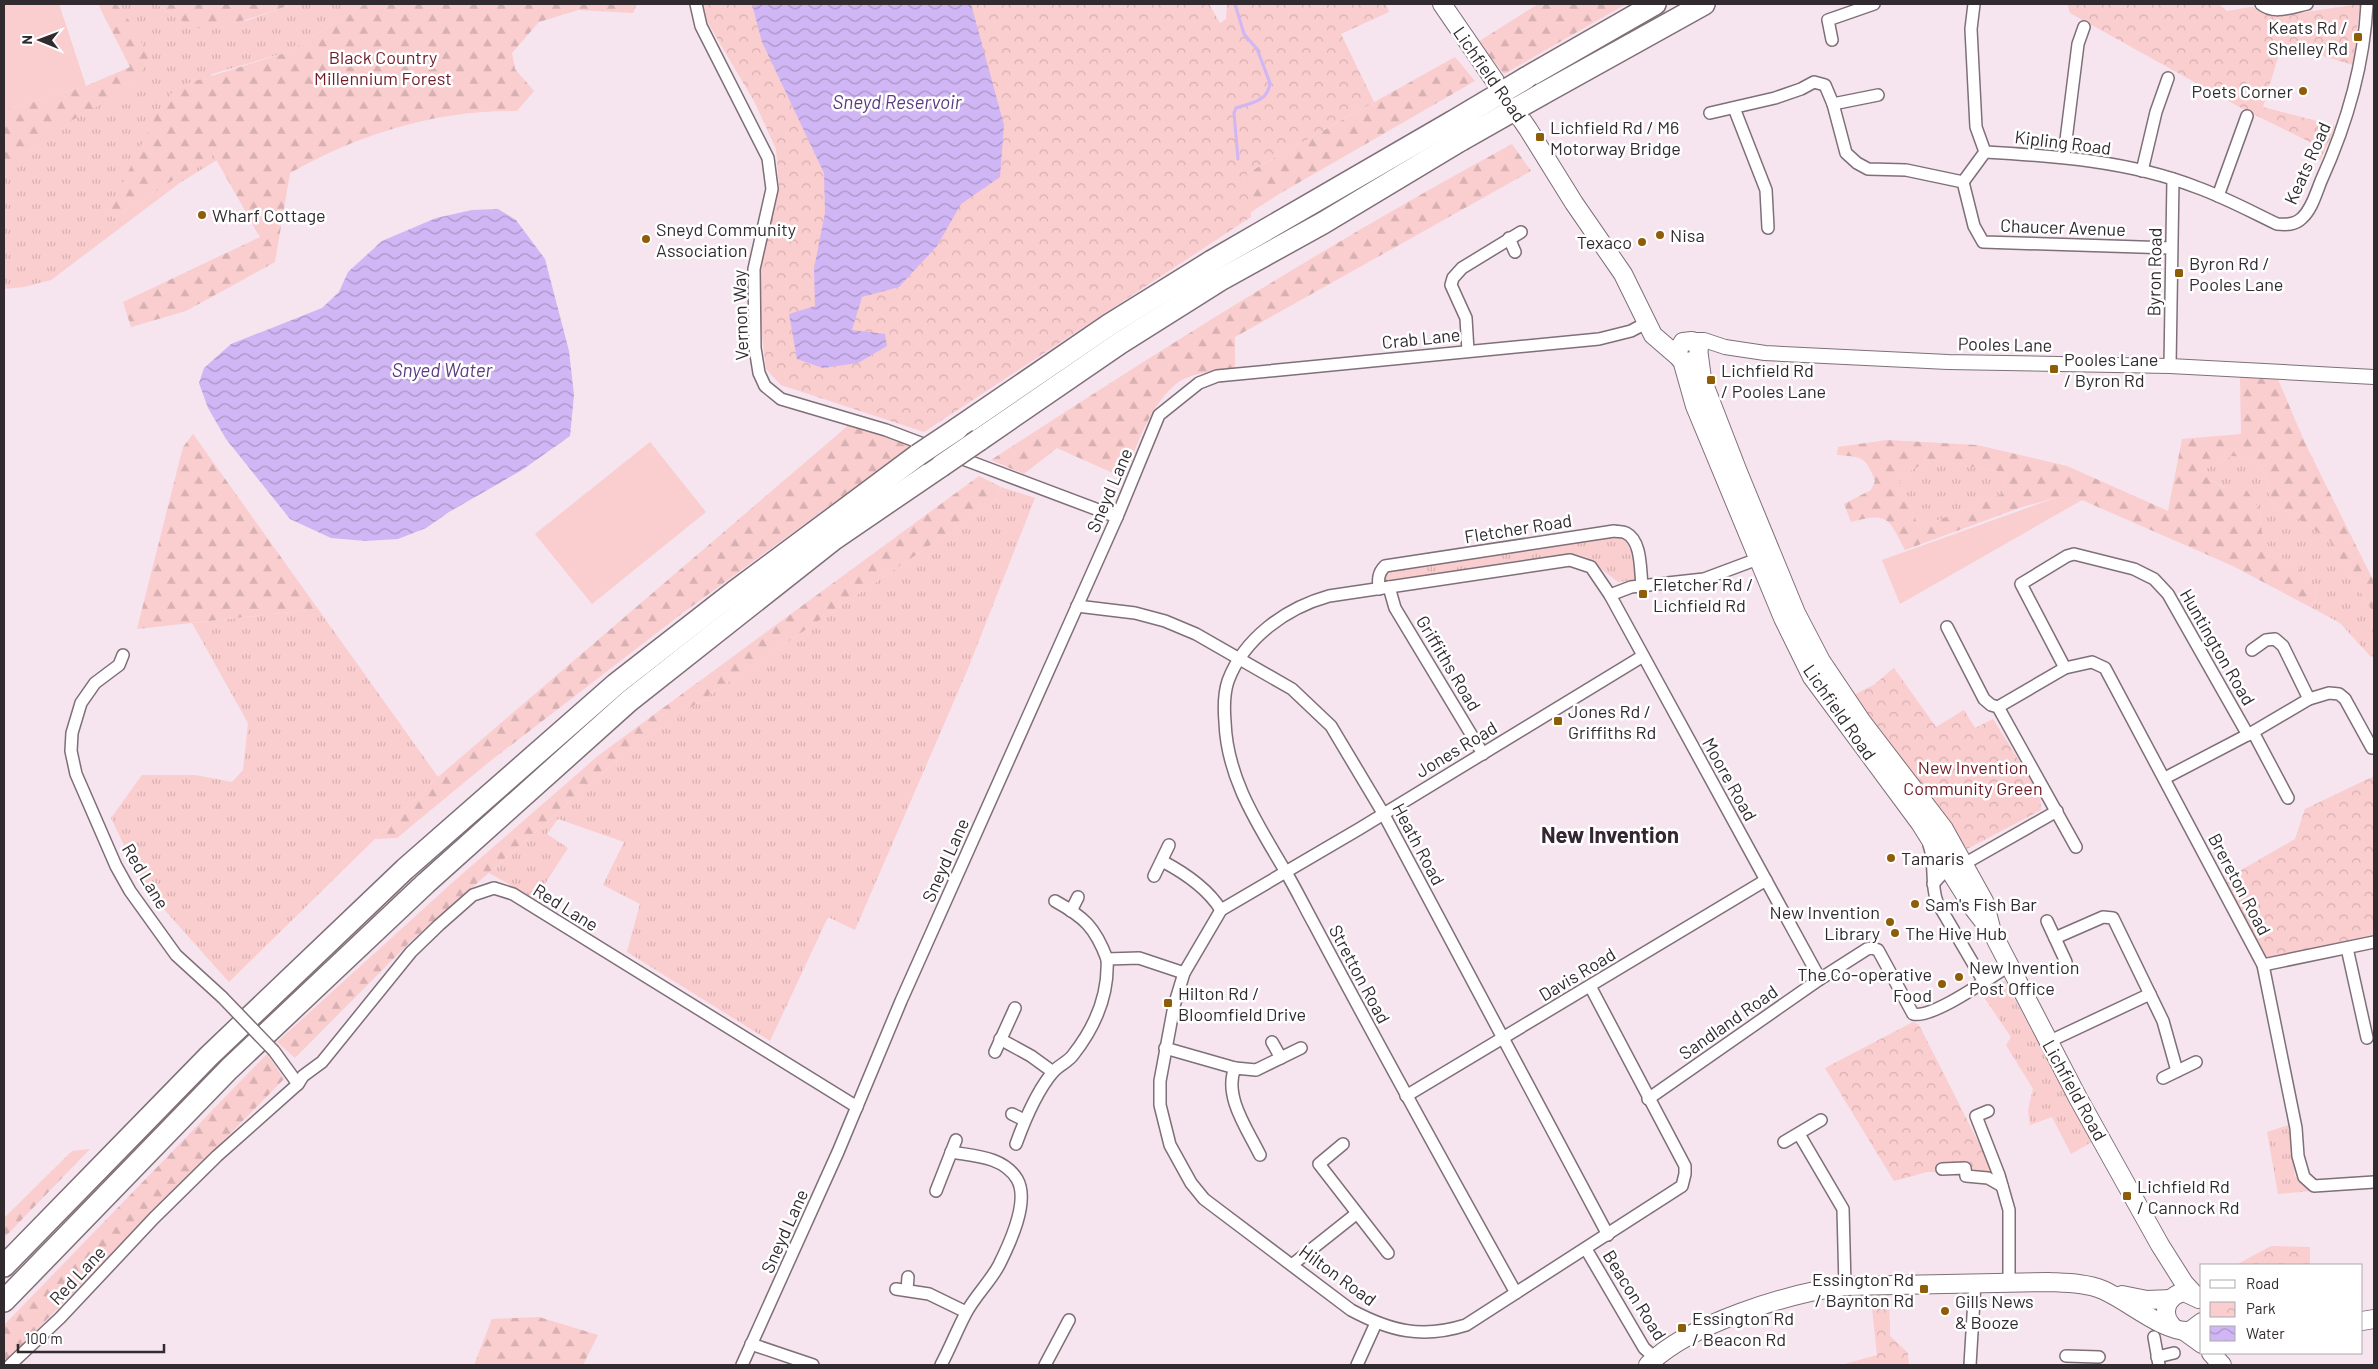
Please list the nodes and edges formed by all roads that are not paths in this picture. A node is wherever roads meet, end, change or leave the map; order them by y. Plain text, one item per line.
1 (696, 4) edge
2 (1442, 4) edge
3 (1655, 4) edge
4 (1704, 4) edge
5 (1874, 4) edge
6 (1972, 4) edge
7 (2261, 4) edge
8 (2307, 4) edge
9 (2369, 11) edge
10 (2084, 27) dead end
11 (1832, 40) dead end
12 (2168, 78) dead end
13 (1878, 95) dead end
14 (1833, 104) junction
15 (1734, 108) junction
16 (1710, 113) dead end
17 (2248, 116) dead end
18 (1456, 131) junction
19 (1985, 152) junction
20 (2064, 156) junction
21 (2142, 171) junction
22 (2173, 179) junction
23 (1964, 182) junction
24 (2218, 196) junction
25 (1768, 228) dead end
26 (1521, 232) dead end
27 (1509, 238) junction
28 (2171, 248) junction
29 (1516, 252) dead end
30 (1646, 323) junction
31 (1468, 351) junction
32 (1689, 351) junction
33 (2170, 366) junction
34 (2374, 377) edge
35 (1199, 383) joint
36 (1118, 517) junction
37 (1765, 556) junction
38 (1642, 585) junction
39 (1384, 588) junction
40 (1610, 595) junction
41 (1077, 606) junction
42 (1947, 627) dead end
43 (2252, 650) dead end
44 (123, 655) dead end
45 (1643, 656) junction
46 (1240, 659) junction
47 (2065, 668) junction
48 (2309, 699) junction
49 (1998, 706) junction
50 (2250, 734) junction
51 (2372, 748) dead end
52 (1483, 754) junction
53 (2165, 778) junction
54 (2288, 798) dead end
55 (2058, 811) junction
56 (1383, 813) junction
57 (1920, 823) junction
58 (1169, 845) dead end
59 (2076, 847) dead end
60 (1162, 861) junction
61 (1957, 867) junction
62 (1286, 872) junction
63 (1154, 876) dead end
64 (1766, 880) junction
65 (1933, 884) junction
66 (1078, 897) dead end
67 (1054, 901) dead end
68 (1071, 910) junction
69 (1221, 910) junction
70 (2047, 921) dead end
71 (2055, 938) junction
72 (2374, 942) edge
73 (2347, 948) junction
74 (1107, 959) junction
75 (2066, 962) dead end
76 (2263, 965) junction
77 (2009, 966) junction
78 (1184, 973) junction
79 (1820, 980) junction
80 (1984, 982) junction
81 (1590, 986) junction
82 (2150, 994) junction
83 (1015, 1008) dead end
84 (2367, 1038) dead end
85 (1000, 1039) junction
86 (1502, 1039) junction
87 (1272, 1042) dead end
88 (2048, 1042) junction
89 (1165, 1048) junction
90 (1301, 1048) dead end
91 (995, 1052) dead end
92 (1281, 1058) junction
93 (2196, 1062) dead end
94 (1236, 1068) junction
95 (2177, 1071) junction
96 (1053, 1072) junction
97 (2163, 1078) dead end
98 (298, 1084) junction
99 (1406, 1096) junction
100 (1648, 1099) junction
101 (857, 1107) junction
102 (1988, 1111) dead end
103 (1012, 1114) dead end
104 (1024, 1120) junction
105 (1821, 1120) dead end
106 (1799, 1134) junction
107 (956, 1140) dead end
108 (1784, 1142) dead end
109 (1016, 1144) dead end
110 (1343, 1144) dead end
111 (951, 1152) junction
112 (1260, 1155) dead end
113 (1942, 1169) dead end
114 (2374, 1182) edge
115 (2002, 1186) junction
116 (936, 1191) dead end
117 (1356, 1214) junction
118 (1608, 1234) junction
119 (2160, 1245) junction
120 (1586, 1249) junction
121 (1388, 1253) dead end
122 (1293, 1264) junction
123 (4, 1266) edge
124 (908, 1276) dead end
125 (1975, 1283) junction
126 (2009, 1283) junction
127 (1845, 1286) junction
128 (2109, 1292) junction
129 (1516, 1293) junction
130 (2198, 1297) edge
131 (2171, 1298) junction
132 (4, 1301) edge
133 (966, 1312) junction
134 (1069, 1320) dead end
135 (1376, 1323) junction
136 (2200, 1324) edge
137 (2179, 1329) junction
138 (2154, 1337) dead end
139 (2200, 1343) edge
140 (751, 1344) junction
141 (2174, 1353) dead end
142 (2212, 1354) edge
143 (2099, 1357) dead end
144 (2072, 1359) edge
145 (2158, 1361) edge
146 (1652, 1362) edge
147 (10, 1365) edge
148 (742, 1365) edge
149 (813, 1365) edge
150 (942, 1365) edge
151 (1045, 1365) edge
152 (1357, 1365) edge
153 (1970, 1365) edge
154 (2223, 1365) edge

1 - 36 street, Vernon Way
2 - 30 main road, Lichfield Road
3 - 18 highway, bridge
4 - 18 highway, bridge
5 - 11 street
6 - 19 street
7 - 8 street
9 - 24 street, Keats Road
10 - 20 street
12 - 21 street
13 - 14 street
14 - 15 street
14 - 23 street
15 - 16 street
15 - 25 street
17 - 24 street
18 - 123 highway, bridge
18 - 132 highway, bridge
19 - 20 street, Kipling Road
19 - 23 street
20 - 21 street, Kipling Road
21 - 22 street, Kipling Road
22 - 24 street, Keats Road
22 - 28 street, Byron Road
23 - 28 street, Chaucer Avenue
26 - 27 street
27 - 29 street
27 - 31 street
28 - 33 street, Byron Road
30 - 31 street, Crab Lane
30 - 32 main road, Lichfield Road
31 - 35 street, Crab Lane
32 - 33 street, Pooles Lane
32 - 37 main road, Lichfield Road
33 - 34 street, Pooles Lane
35 - 36 street, Sneyd Lane
36 - 41 street, Sneyd Lane
37 - 38 street
37 - 57 main road, Lichfield Road
37 - 61 main road, Lichfield Road
38 - 39 street, Fletcher Road
38 - 40 street
39 - 40 street
39 - 46 street
39 - 52 street, Griffiths Road
40 - 45 street, Moore Road
41 - 46 street, Heath Road
41 - 101 street, Sneyd Lane
42 - 49 street
43 - 48 street
44 - 98 street, Red Lane, bridge
45 - 52 street, Jones Road
45 - 64 street, Moore Road
46 - 56 street, Heath Road
46 - 62 street, Stretton Road
47 - 49 street, Brereton Road
47 - 50 street, Huntington Road
47 - 53 street, Brereton Road
48 - 50 street
48 - 51 street
49 - 55 street
50 - 53 street
50 - 54 street
52 - 56 street, Jones Road
53 - 76 street, Brereton Road
55 - 59 street
55 - 61 street
56 - 62 street, Jones Road
56 - 86 street, Heath Road
57 - 61 main road, Lichfield Road
57 - 65 street
58 - 60 street
60 - 63 street
60 - 69 street
61 - 65 street
61 - 77 main road, Lichfield Road
62 - 69 street, Hilton Road
62 - 99 street, Stretton Road
64 - 79 street, Moore Road
64 - 81 street, Davis Road
65 - 80 street
66 - 68 street
67 - 68 street
68 - 74 street
69 - 78 street, Hilton Road
70 - 71 street
71 - 75 street
71 - 82 street
72 - 73 street
73 - 76 street
73 - 84 street
74 - 78 street
74 - 96 street
76 - 114 street, Brereton Road
77 - 80 street, Sandland Road
77 - 88 main road, Lichfield Road
78 - 89 street, Hilton Road
79 - 80 street, Sandland Road
79 - 100 street, Sandland Road
81 - 86 street, Davis Road
81 - 100 street, Hilton Road
82 - 88 street
82 - 95 street
83 - 85 street
85 - 91 street
85 - 96 street
86 - 99 street, Davis Road
86 - 118 street, Heath Road
87 - 92 street
88 - 119 main road, Lichfield Road
89 - 94 street
89 - 122 street, Hilton Road
90 - 92 street
92 - 94 street
93 - 95 street
94 - 112 street
95 - 97 street
96 - 104 street
98 - 101 street, Red Lane
98 - 147 street, Red Lane
99 - 129 street, Stretton Road
100 - 118 street, Hilton Road
101 - 140 street, Sneyd Lane
102 - 115 street
103 - 104 street
104 - 109 street
105 - 106 street
106 - 108 street
106 - 127 street
107 - 111 street
110 - 117 street
111 - 116 street
111 - 133 street
113 - 115 street
115 - 126 street
117 - 121 street
117 - 122 street
118 - 120 street, Hilton Road
119 - 130 main road, Lichfield Road
119 - 131 main road, Lichfield Road
120 - 129 street, Hilton Road
120 - 146 street, Beacon Road
122 - 135 street, Hilton Road
124 - 133 street
125 - 126 main road
125 - 127 main road
125 - 153 street
126 - 128 main road
127 - 146 main road
128 - 131 main road
128 - 137 main road
129 - 135 street, Hilton Road
130 - 131 main road
131 - 137 main road, Lichfield Road
133 - 150 street
134 - 151 street
135 - 152 street
136 - 137 main road
137 - 139 main road
138 - 145 street
140 - 148 street, Sneyd Lane
140 - 149 street
141 - 145 street
142 - 154 main road
143 - 144 street

